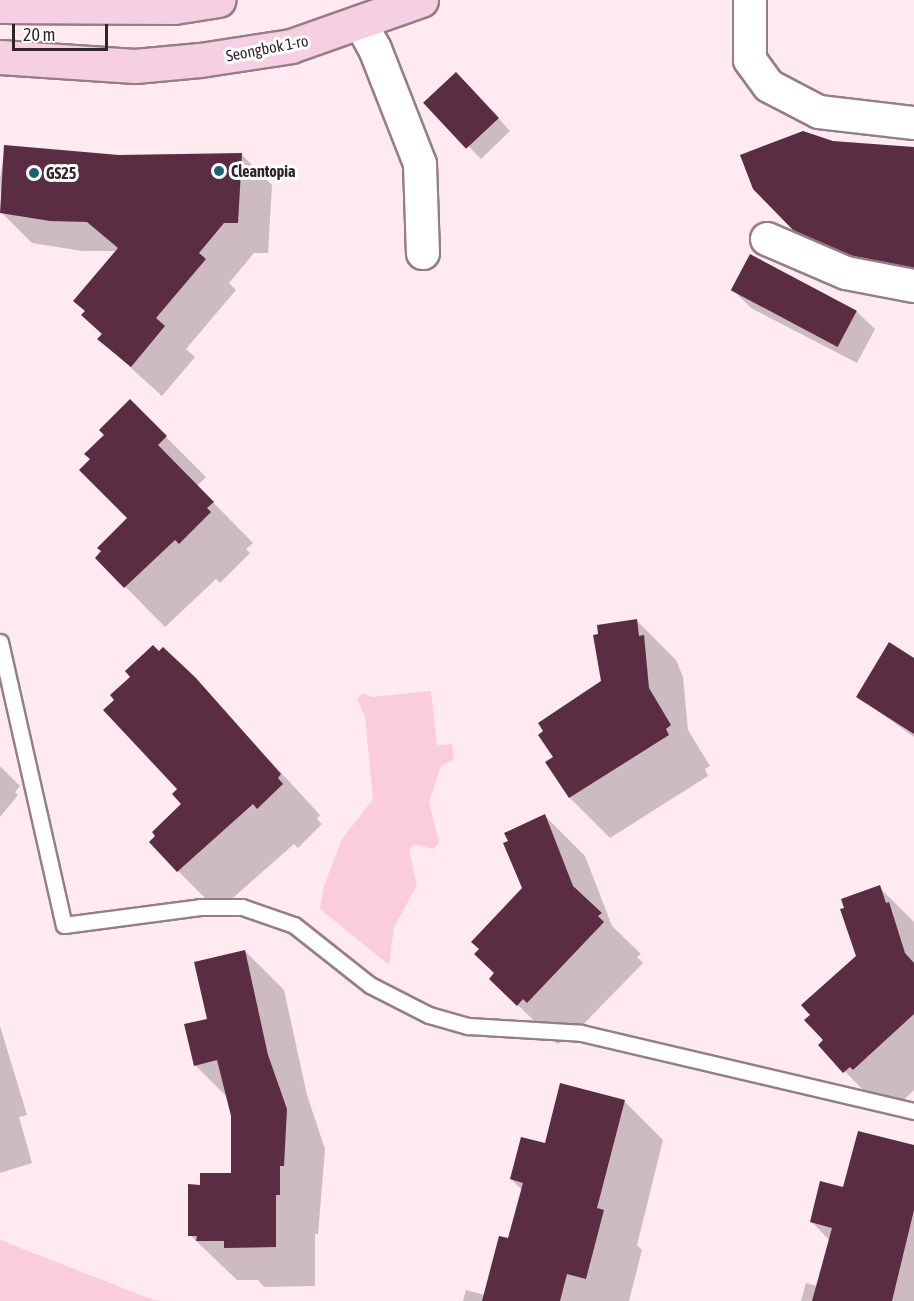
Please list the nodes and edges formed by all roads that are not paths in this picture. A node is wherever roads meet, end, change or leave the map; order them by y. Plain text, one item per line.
1 (218, 0) edge
2 (421, 0) edge
3 (750, 0) edge
4 (0, 6) edge
5 (361, 24) junction
6 (0, 57) edge
7 (914, 123) edge
8 (767, 239) dead end
9 (423, 253) dead end
10 (914, 286) edge
11 (0, 642) edge
12 (914, 1111) edge

1 - 4 street
2 - 5 street, Seongbok 1-ro
3 - 7 street
5 - 6 street, Seongbok 1-ro
5 - 9 street
8 - 10 street
11 - 12 lane

